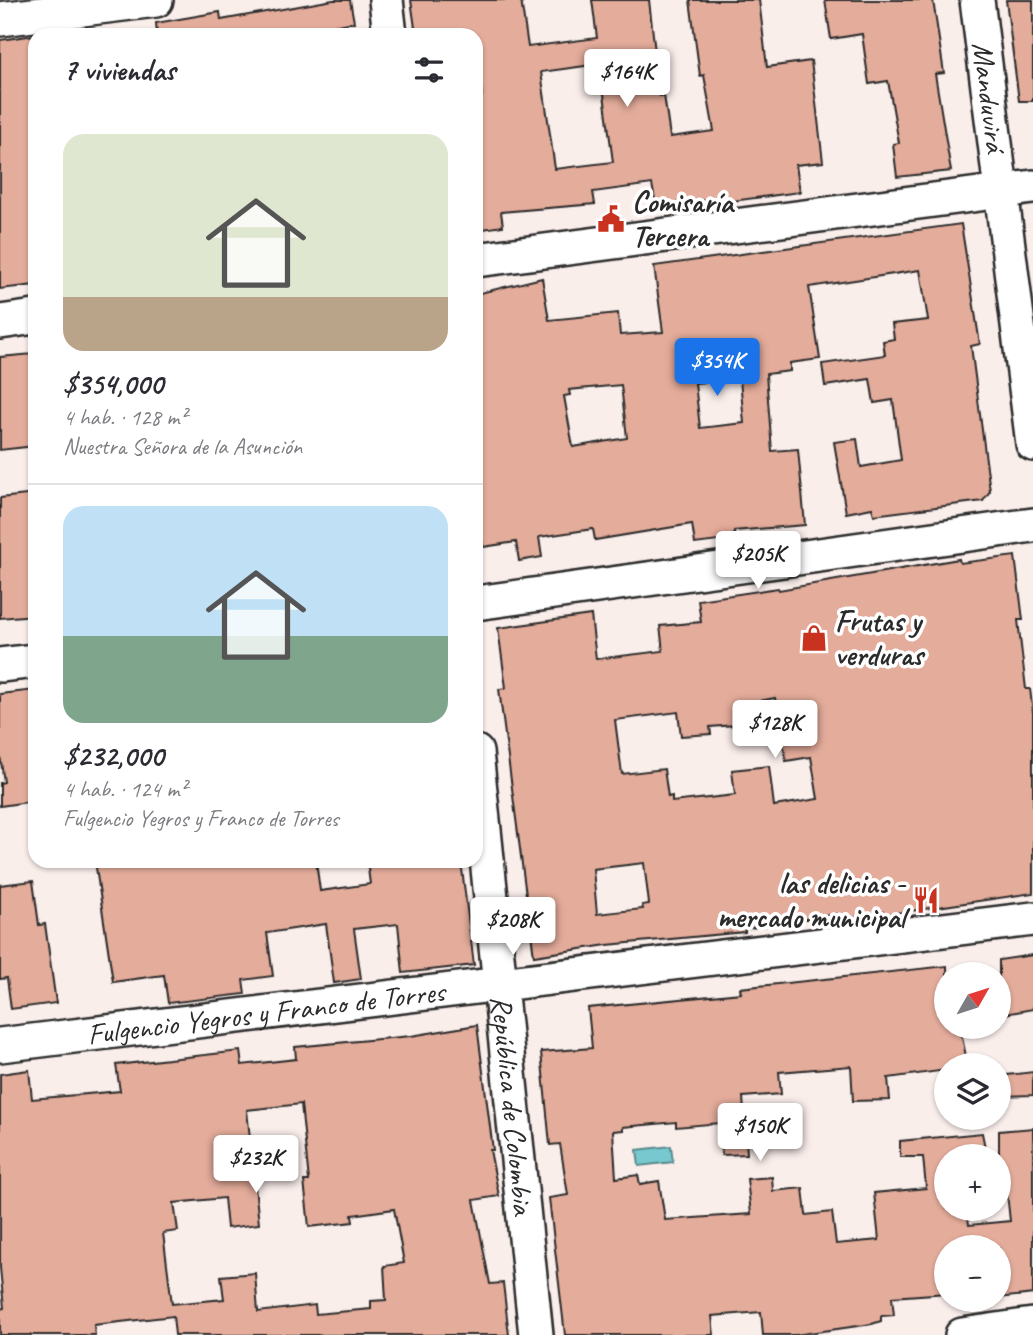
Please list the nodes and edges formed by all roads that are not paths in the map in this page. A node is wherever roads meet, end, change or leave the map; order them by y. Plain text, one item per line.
1 (386, 0) edge
2 (977, 0) edge
3 (143, 1) edge
4 (0, 19) edge
5 (389, 28) edge
6 (1017, 189) edge
7 (483, 259) edge
8 (28, 318) edge
9 (0, 321) edge
10 (1033, 444) edge
11 (1033, 525) edge
12 (483, 602) edge
13 (28, 662) edge
14 (0, 665) edge
15 (483, 820) edge
16 (1033, 919) edge
17 (500, 986) junction
18 (0, 1045) edge
19 (1033, 1325) edge
20 (537, 1335) edge
21 (962, 1335) edge

1 - 5 street
2 - 6 street, Manduvirá
3 - 4 street
6 - 7 street
6 - 10 street, Manduvirá
8 - 9 street
11 - 12 street
13 - 14 street
15 - 17 street, República de Colombia
16 - 17 street, Fulgencio Yegros y Franco de Torres
17 - 18 street, Fulgencio Yegros y Franco de Torres
17 - 20 street, República de Colombia
19 - 21 street

